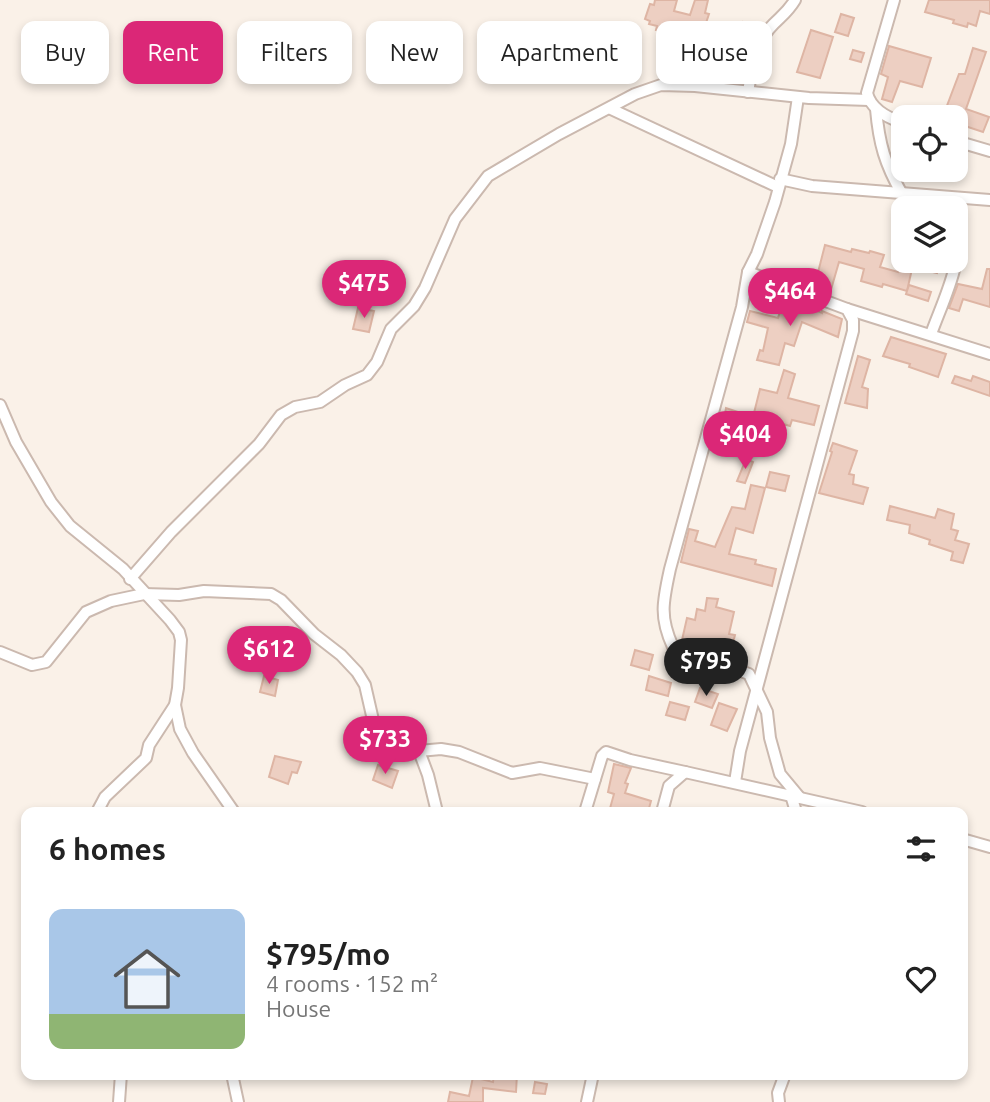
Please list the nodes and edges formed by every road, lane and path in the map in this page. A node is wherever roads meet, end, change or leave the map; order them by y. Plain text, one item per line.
1 (795, 0) edge
2 (894, 0) edge
3 (748, 92) junction
4 (798, 97) junction
5 (872, 105) junction
6 (611, 108) junction
7 (891, 116) edge
8 (968, 145) edge
9 (990, 151) edge
10 (779, 183) junction
11 (902, 194) junction
12 (935, 196) edge
13 (990, 200) edge
14 (968, 202) edge
15 (748, 272) junction
16 (951, 273) edge
17 (847, 309) junction
18 (931, 334) junction
19 (990, 354) edge
20 (0, 405) edge
21 (130, 579) junction
22 (144, 594) junction
23 (0, 652) edge
24 (758, 690) junction
25 (175, 705) junction
26 (419, 751) junction
27 (685, 772) junction
28 (595, 779) junction
29 (735, 782) junction
30 (796, 796) junction
31 (100, 807) edge
32 (231, 807) edge
33 (436, 807) edge
34 (587, 807) edge
35 (664, 807) edge
36 (796, 807) edge
37 (841, 807) edge
38 (968, 841) edge
39 (990, 847) edge
40 (121, 1080) edge
41 (233, 1080) edge
42 (592, 1080) edge
43 (782, 1080) edge
44 (119, 1102) edge
45 (238, 1102) edge
46 (587, 1102) edge
47 (779, 1102) edge

1 - 3 street
2 - 5 street
3 - 4 street
3 - 6 street
4 - 5 street
4 - 10 street
5 - 7 street
5 - 11 street
6 - 10 street
6 - 21 street
8 - 9 street
10 - 11 street
10 - 15 street
11 - 12 street
13 - 14 street
15 - 17 street
15 - 24 street
16 - 18 street
17 - 18 street
17 - 24 street
18 - 19 street
20 - 21 street
21 - 22 street
22 - 23 street
22 - 25 street
22 - 26 street
24 - 29 street
24 - 30 street
25 - 31 street
25 - 32 street
26 - 28 street
26 - 33 street
27 - 28 street
27 - 29 street
27 - 35 street
28 - 34 street
29 - 30 street
30 - 36 street
30 - 37 street
38 - 39 street
40 - 44 street
41 - 45 street
42 - 46 street
43 - 47 street

